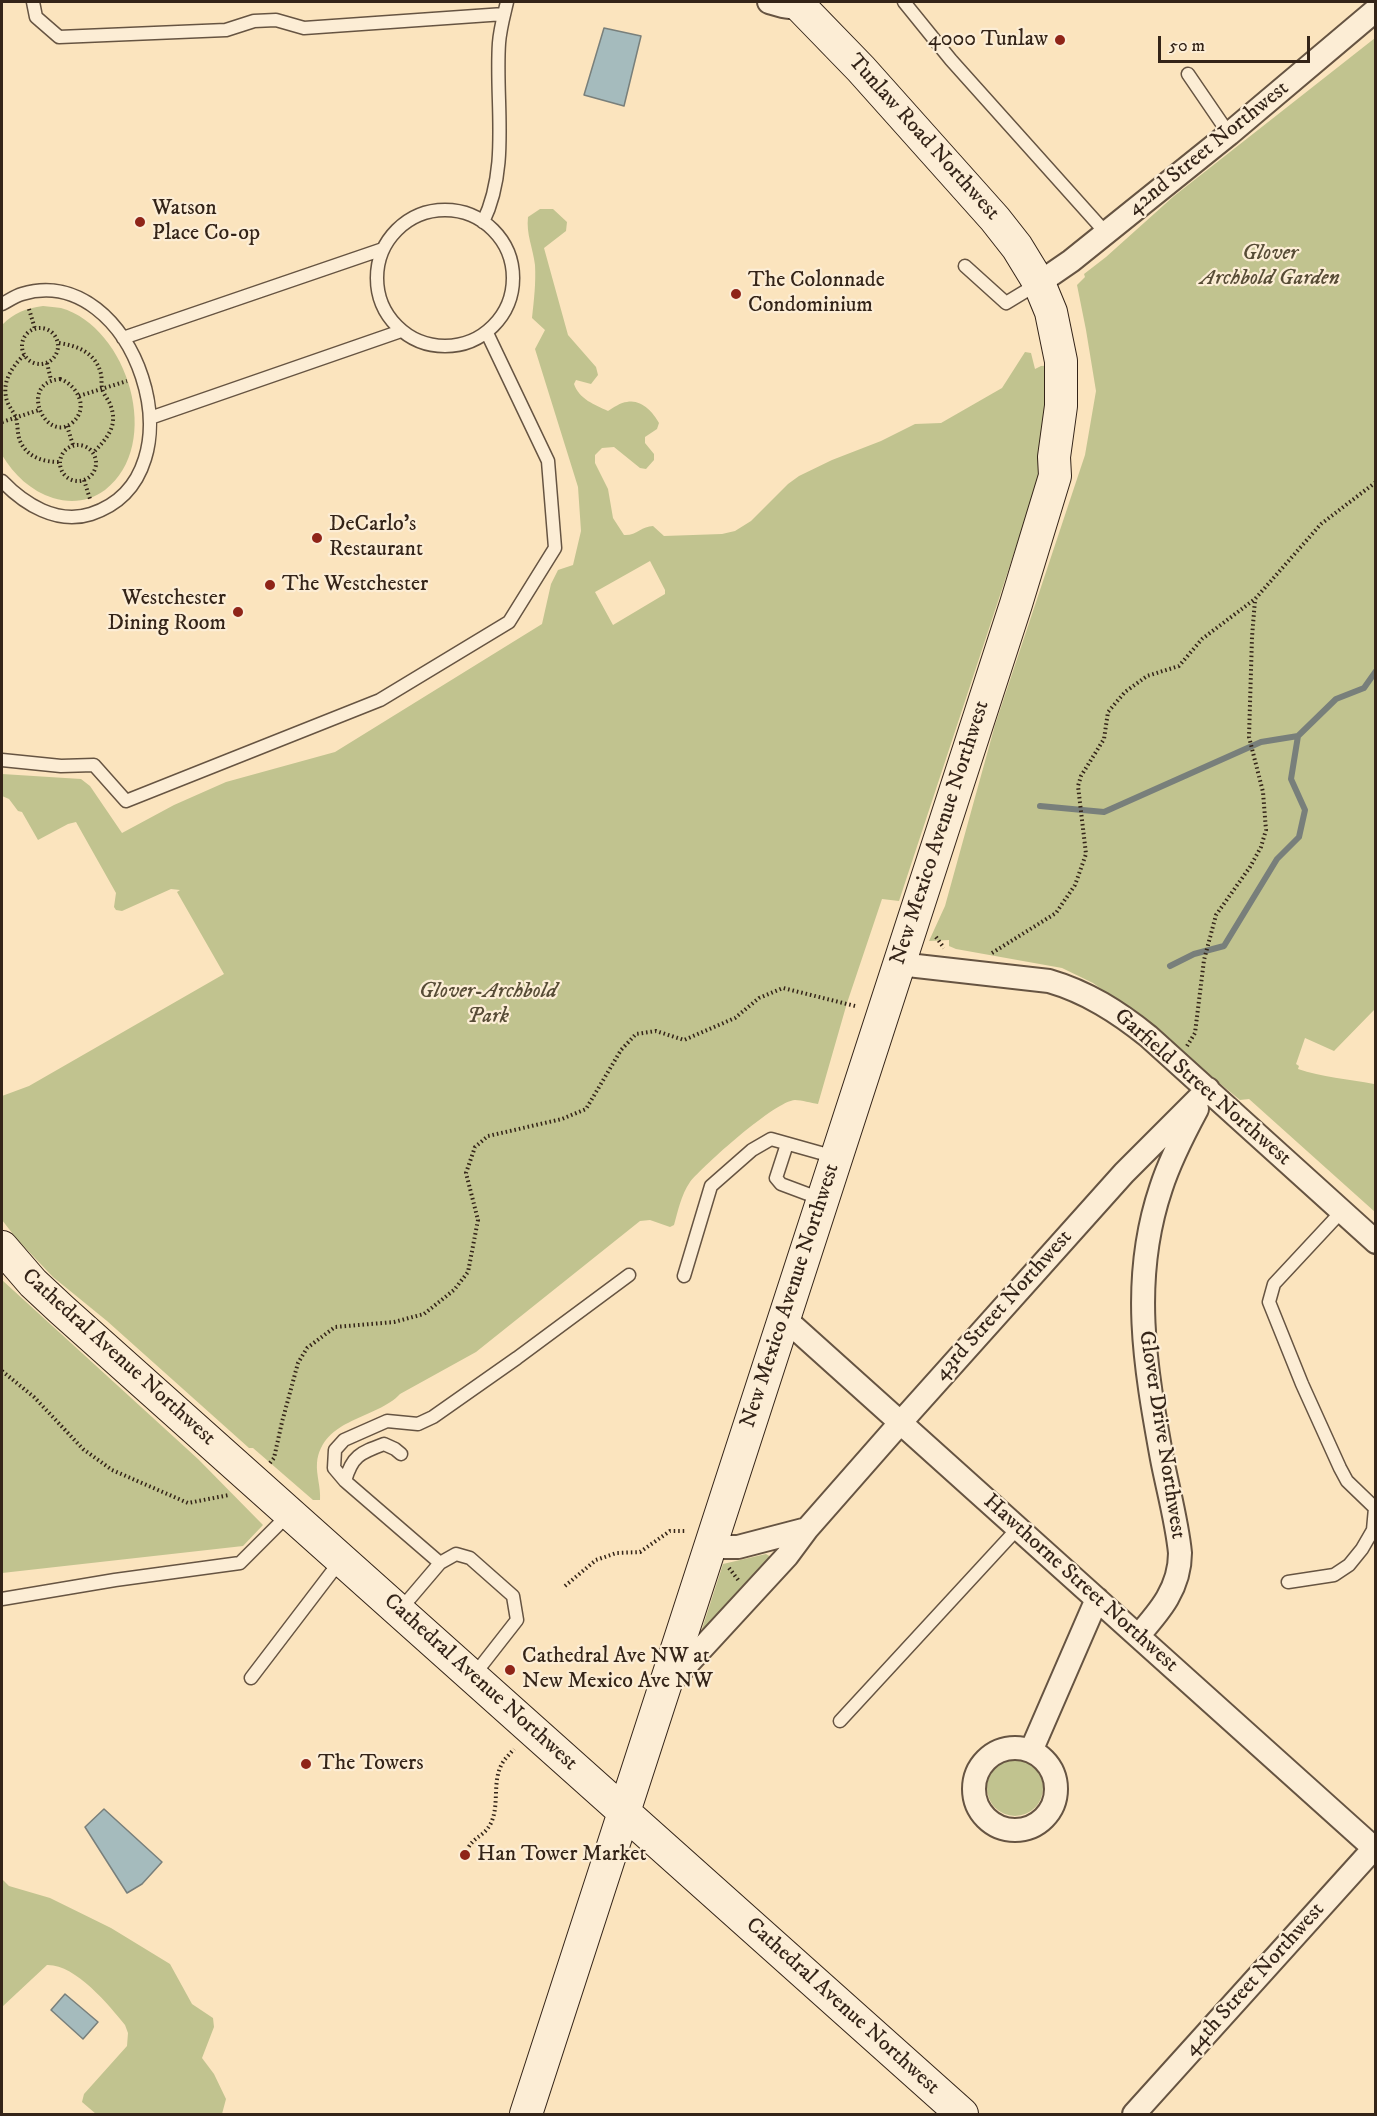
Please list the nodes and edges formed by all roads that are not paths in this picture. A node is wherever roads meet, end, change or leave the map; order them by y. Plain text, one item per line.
1 (33, 2) edge
2 (769, 2) edge
3 (904, 2) edge
4 (807, 3) edge
5 (505, 8) edge
6 (1376, 10) edge
7 (1188, 74) dead end
8 (1229, 134) junction
9 (483, 222) junction
10 (1107, 233) junction
11 (383, 249) junction
12 (965, 266) dead end
13 (1047, 278) junction
14 (2, 304) edge
15 (401, 331) junction
16 (487, 333) junction
17 (123, 338) junction
18 (150, 418) junction
19 (2, 481) edge
20 (2, 760) edge
21 (899, 964) junction
22 (1208, 1089) junction
23 (787, 1144) junction
24 (836, 1158) junction
25 (823, 1199) junction
26 (1342, 1211) junction
27 (1376, 1242) edge
28 (2, 1247) edge
29 (629, 1275) dead end
30 (684, 1276) dead end
31 (784, 1318) junction
32 (901, 1422) junction
33 (401, 1454) dead end
34 (345, 1481) junction
35 (290, 1513) junction
36 (1018, 1528) junction
37 (807, 1529) junction
38 (697, 1539) junction
39 (341, 1559) junction
40 (440, 1563) junction
41 (1288, 1582) dead end
42 (2, 1599) edge
43 (1097, 1599) junction
44 (399, 1611) junction
45 (1138, 1636) junction
46 (473, 1676) junction
47 (251, 1678) dead end
48 (664, 1690) junction
49 (840, 1721) dead end
50 (1031, 1751) dead end
51 (624, 1811) junction
52 (1375, 1848) edge
53 (526, 2115) edge
54 (962, 2115) edge
55 (1134, 2115) edge

1 - 5 lane
2 - 4 street
3 - 10 lane
4 - 13 street, Tunlaw Road Northwest
5 - 9 lane
6 - 8 street, 42nd Street Northwest
7 - 8 lane
8 - 10 street, 42nd Street Northwest
9 - 11 lane
9 - 16 lane
10 - 13 street, 42nd Street Northwest
11 - 15 lane
11 - 17 lane
12 - 13 lane
13 - 21 street, New Mexico Avenue Northwest
14 - 17 lane
15 - 16 lane
15 - 18 lane
16 - 20 lane
17 - 18 lane
18 - 19 lane
21 - 22 street, Garfield Street Northwest
21 - 24 street, New Mexico Avenue Northwest
22 - 26 street, Garfield Street Northwest
22 - 32 street, 43rd Street Northwest
22 - 45 street, Glover Drive Northwest
23 - 24 lane
23 - 25 lane
23 - 30 lane
24 - 25 street, New Mexico Avenue Northwest
25 - 31 street, New Mexico Avenue Northwest
26 - 27 street, Garfield Street Northwest
26 - 41 lane
28 - 35 street, Cathedral Avenue Northwest
29 - 34 lane
31 - 32 street, Hawthorne Street Northwest
31 - 38 street, New Mexico Avenue Northwest
32 - 36 street, Hawthorne Street Northwest
32 - 37 street, 43rd Street Northwest
33 - 34 lane
34 - 40 lane
35 - 39 street, Cathedral Avenue Northwest
35 - 42 lane
36 - 43 street, Hawthorne Street Northwest
36 - 49 lane
37 - 38 street
37 - 48 street, 43rd Street Northwest
38 - 48 street, New Mexico Avenue Northwest
39 - 44 street, Cathedral Avenue Northwest
39 - 47 lane
40 - 44 lane
40 - 46 lane
43 - 45 street, Hawthorne Street Northwest
43 - 50 street
44 - 46 street, Cathedral Avenue Northwest
45 - 52 street, Hawthorne Street Northwest
46 - 51 street, Cathedral Avenue Northwest
48 - 51 street, New Mexico Avenue Northwest
51 - 53 street, New Mexico Avenue Northwest
51 - 54 street, Cathedral Avenue Northwest
52 - 55 street, 44th Street Northwest

